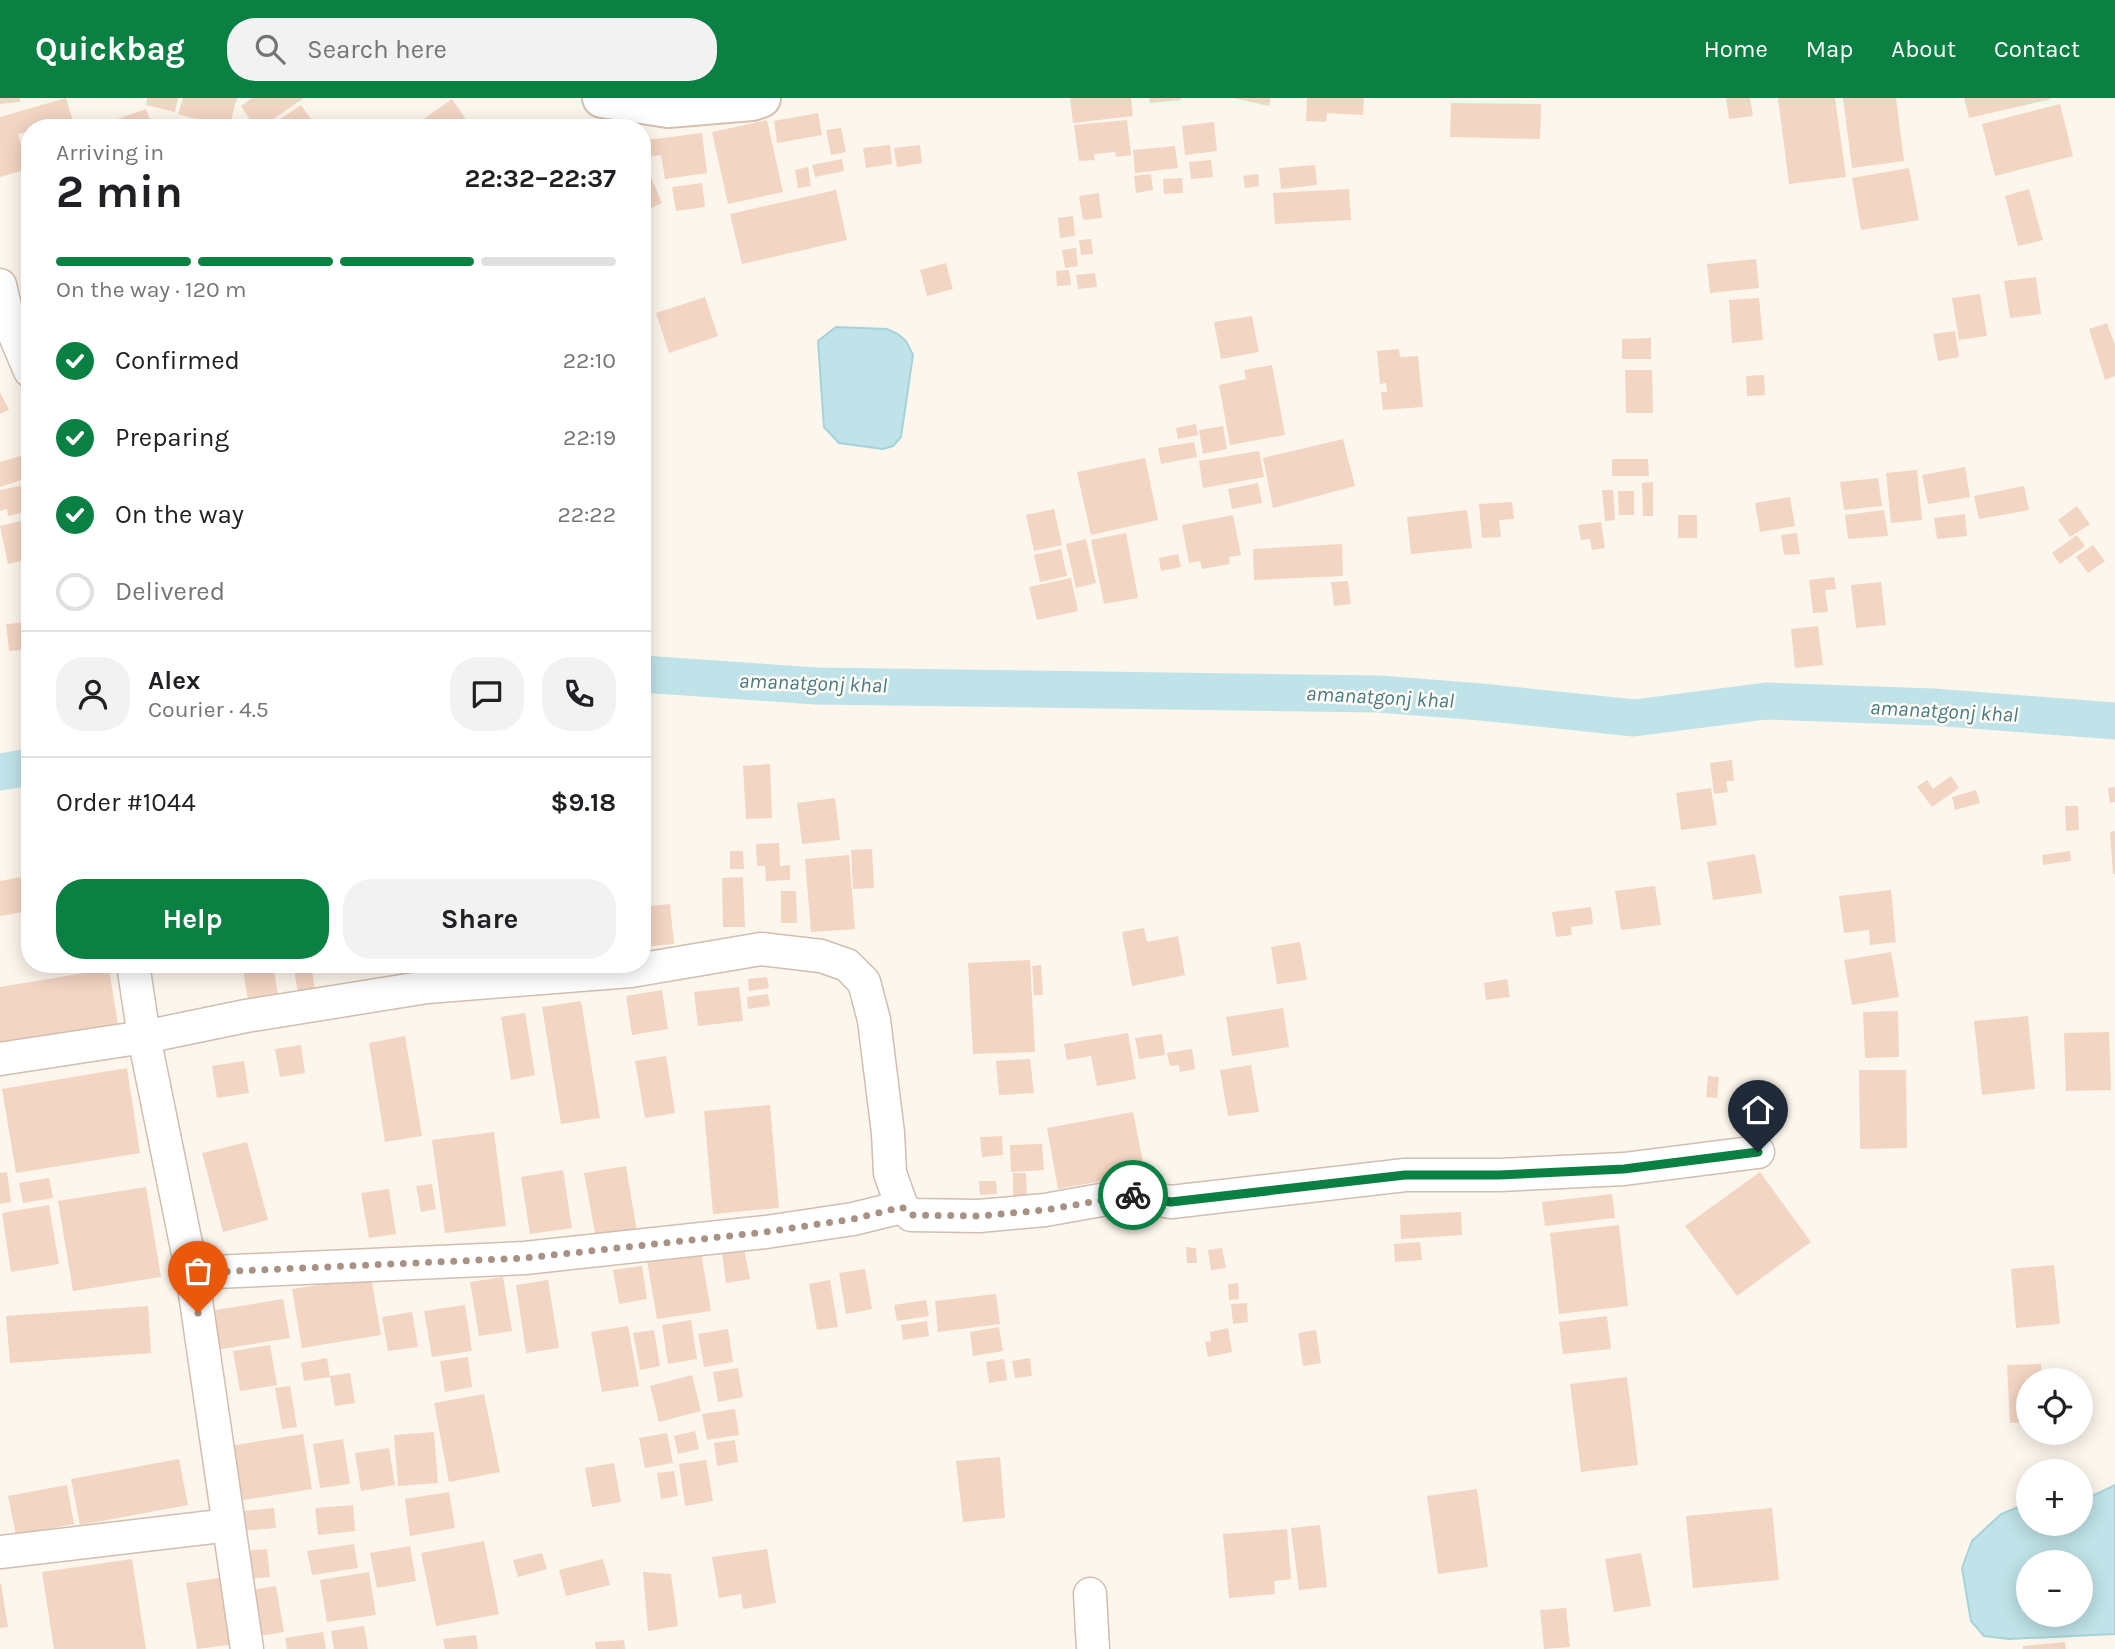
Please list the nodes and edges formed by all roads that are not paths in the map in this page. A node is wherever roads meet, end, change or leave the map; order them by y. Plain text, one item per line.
1 (602, 98) edge
2 (761, 98) edge
3 (0, 285) edge
4 (21, 350) edge
5 (651, 968) edge
6 (134, 973) edge
7 (606, 973) edge
8 (144, 1037) junction
9 (0, 1059) edge
10 (1758, 1152) dead end
11 (902, 1207) junction
12 (192, 1273) junction
13 (229, 1525) junction
14 (0, 1552) edge
15 (1090, 1594) dead end
16 (247, 1649) edge
17 (1093, 1649) edge

1 - 2 main road
3 - 4 street
5 - 11 street
6 - 8 street
7 - 8 street
8 - 9 street
8 - 12 street
10 - 11 street
11 - 12 street
12 - 13 street
13 - 14 street
13 - 16 street
15 - 17 street

